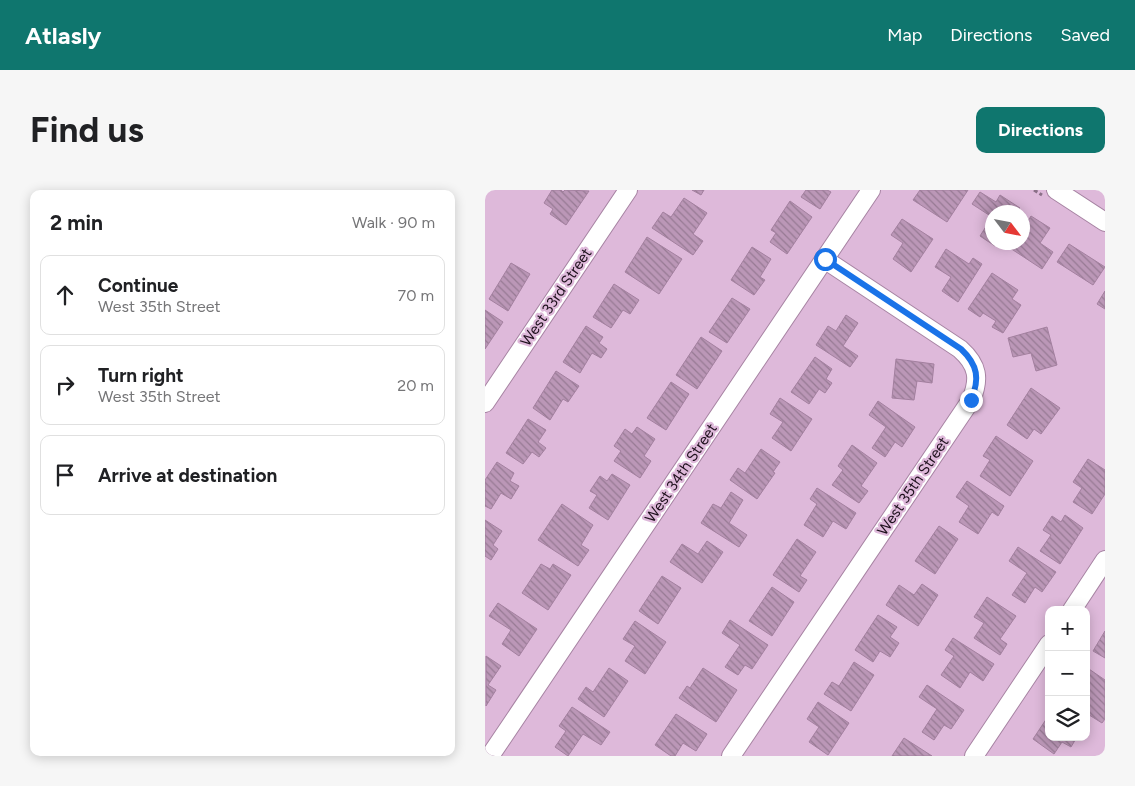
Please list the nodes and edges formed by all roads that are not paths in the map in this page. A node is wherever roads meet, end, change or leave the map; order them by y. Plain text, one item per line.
1 (627, 190) edge
2 (871, 190) edge
3 (1057, 190) edge
4 (1105, 222) edge
5 (825, 259) junction
6 (485, 403) edge
7 (1105, 560) edge
8 (1075, 606) edge
9 (1045, 650) edge
10 (492, 753) edge
11 (731, 756) edge
12 (974, 756) edge

1 - 6 street, West 33rd Street
2 - 5 street, West 34th Street
3 - 4 street
5 - 10 street, West 34th Street
5 - 11 street, West 35th Street
7 - 8 street
9 - 12 street

